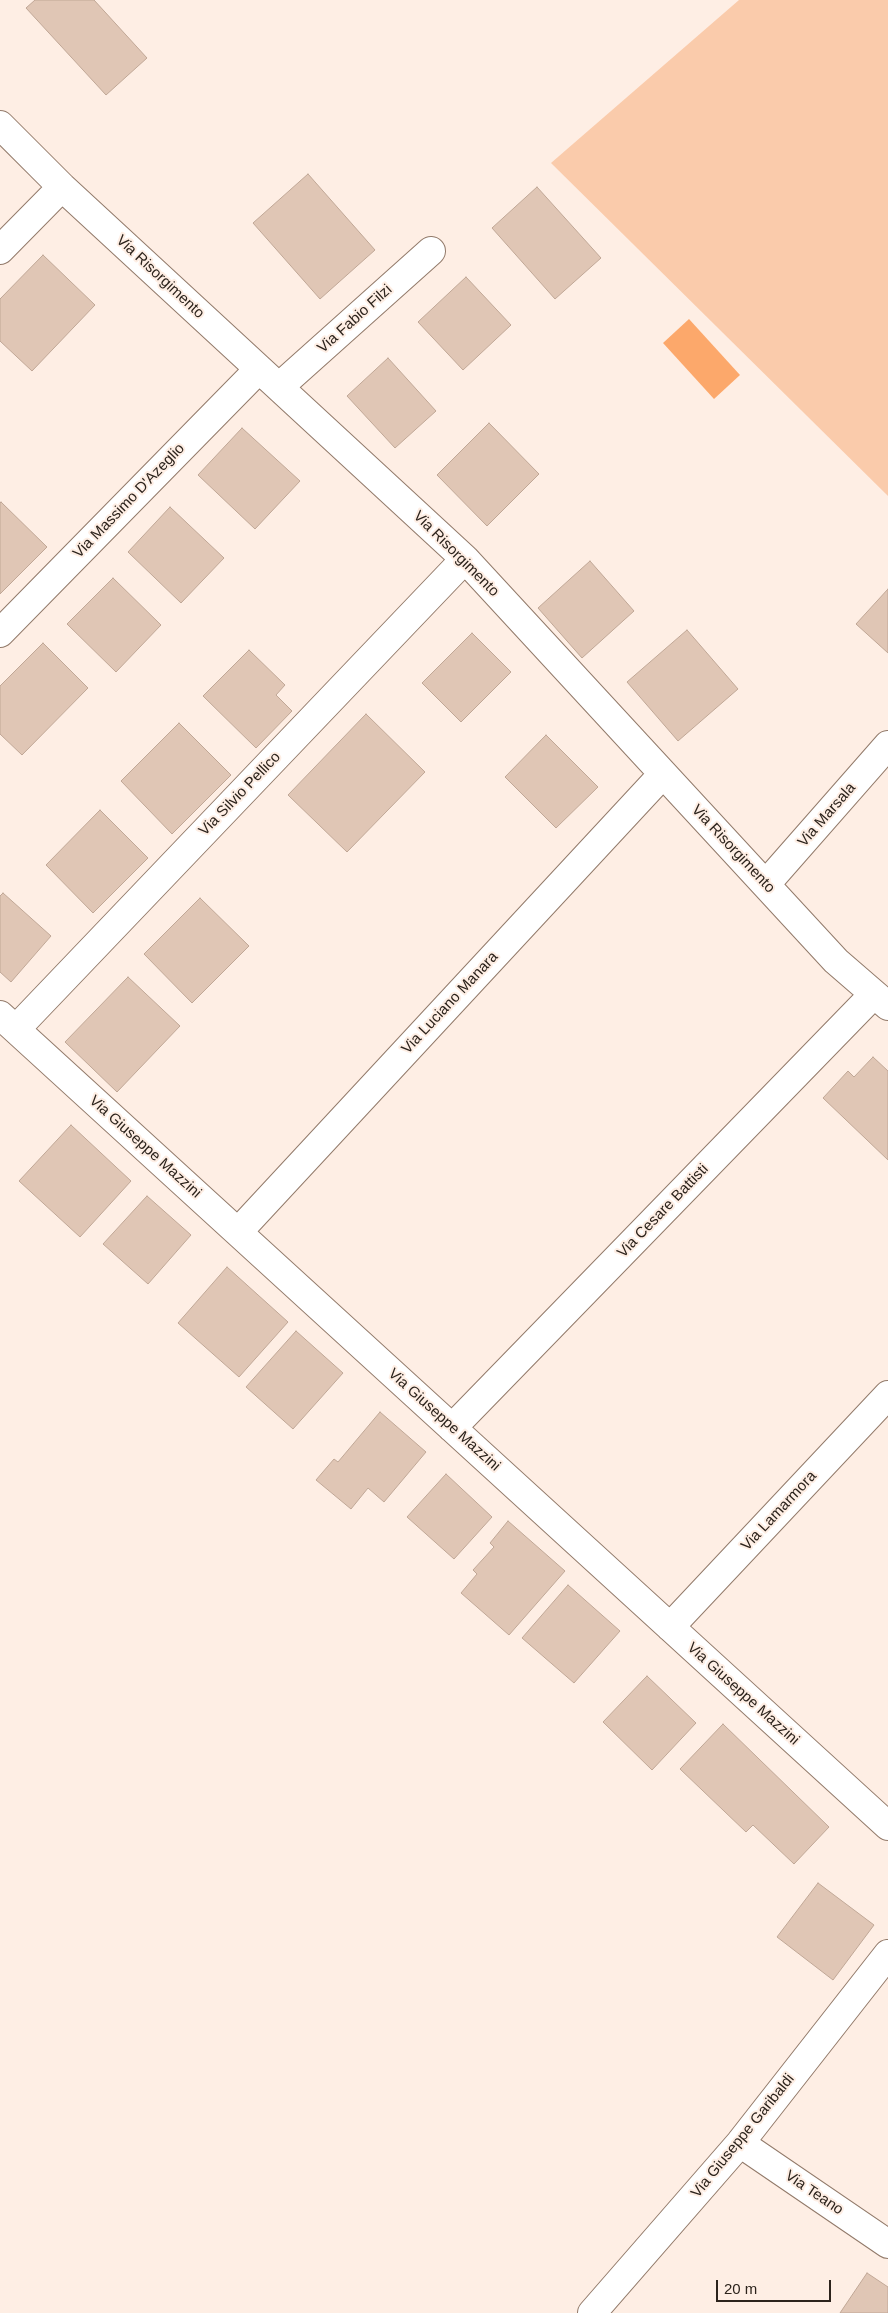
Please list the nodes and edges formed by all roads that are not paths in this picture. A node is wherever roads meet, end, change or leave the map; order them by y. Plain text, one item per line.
1 (0, 124) edge
2 (62, 187) junction
3 (0, 250) edge
4 (431, 251) dead end
5 (259, 369) junction
6 (279, 387) junction
7 (464, 559) junction
8 (0, 633) edge
9 (888, 745) edge
10 (663, 774) junction
11 (766, 884) junction
12 (881, 1000) edge
13 (8, 1022) edge
14 (238, 1232) junction
15 (888, 1395) edge
16 (452, 1428) junction
17 (670, 1627) junction
18 (888, 1826) edge
19 (888, 1954) edge
20 (740, 2143) junction
21 (888, 2244) edge
22 (592, 2313) edge

1 - 2 street, Via Risorgimento
2 - 3 street
2 - 5 street, Via Risorgimento
4 - 6 street, Via Fabio Filzi
5 - 6 street, Via Risorgimento
5 - 8 street, Via Massimo D'Azeglio
6 - 7 street, Via Risorgimento
7 - 10 street, Via Risorgimento
7 - 13 street, Via Silvio Pellico
9 - 11 street, Via Marsala
10 - 11 street, Via Risorgimento
10 - 14 street, Via Luciano Manara
11 - 12 street, Via Risorgimento
12 - 16 street, Via Cesare Battisti
13 - 14 street, Via Giuseppe Mazzini
14 - 16 street, Via Giuseppe Mazzini
15 - 17 street, Via Lamarmora
16 - 17 street, Via Giuseppe Mazzini
17 - 18 street, Via Giuseppe Mazzini
19 - 20 street, Via Giuseppe Garibaldi
20 - 21 street, Via Teano
20 - 22 street, Via Giuseppe Garibaldi

